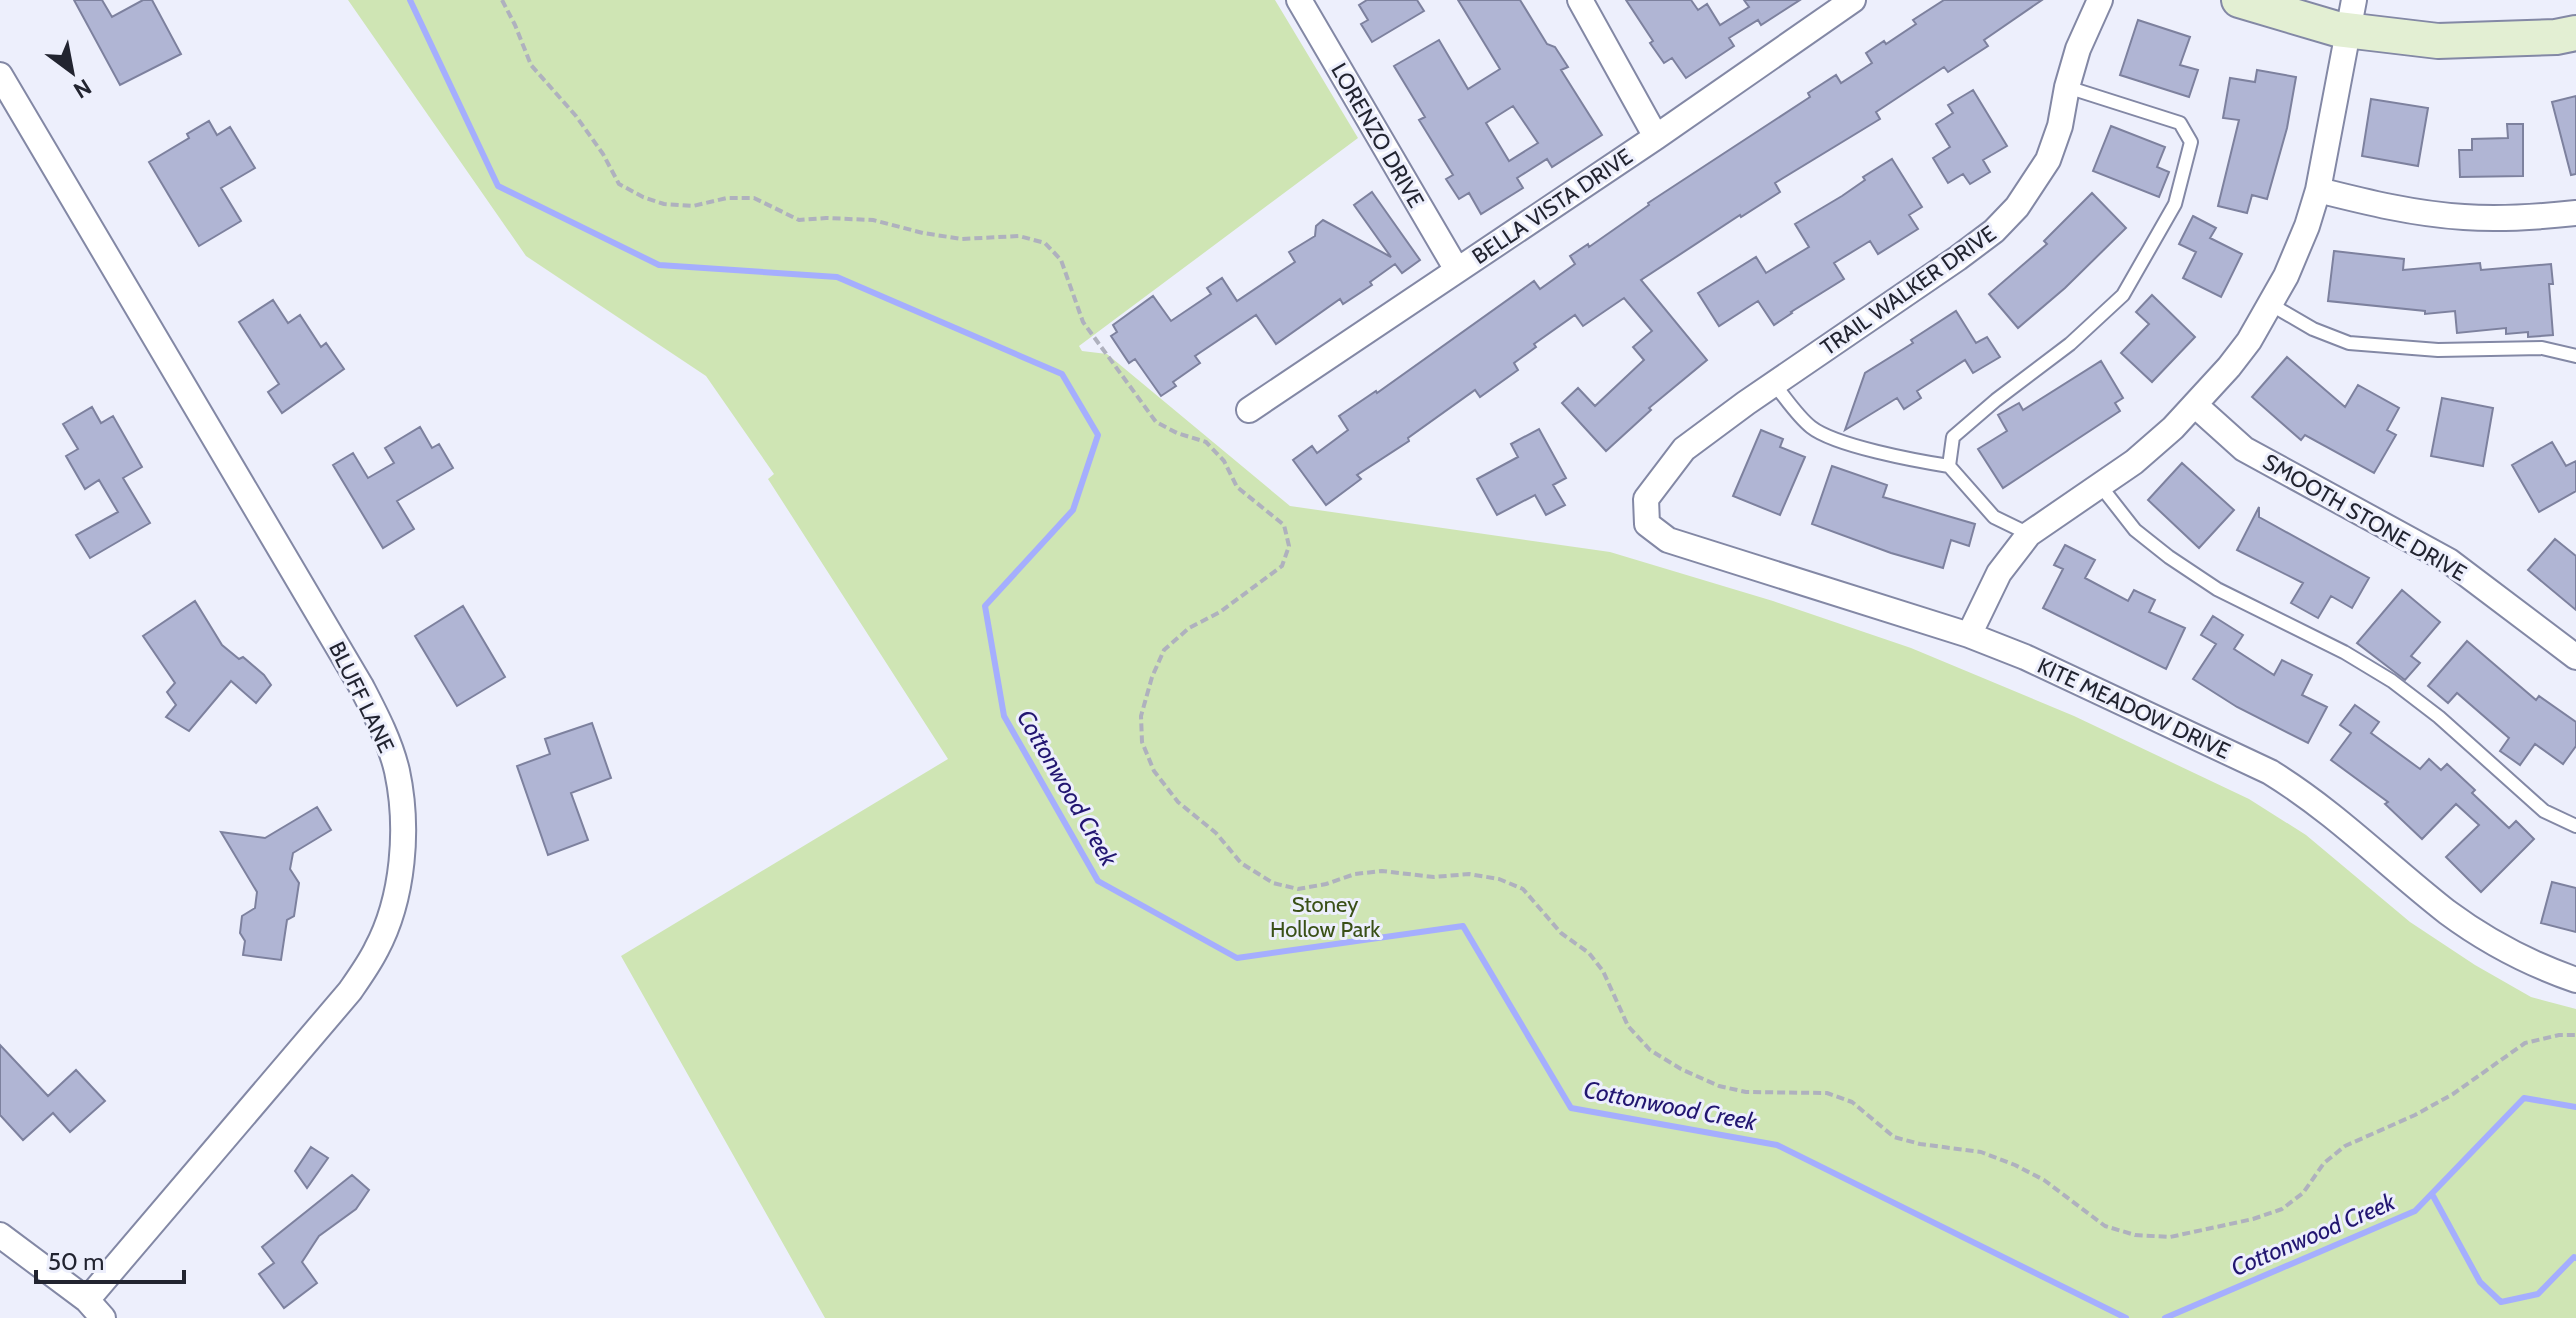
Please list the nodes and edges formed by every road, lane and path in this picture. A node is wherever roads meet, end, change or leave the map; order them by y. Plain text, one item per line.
1 (502, 0) edge
2 (1299, 0) edge
3 (1580, 0) edge
4 (1853, 0) edge
5 (2100, 0) edge
6 (2239, 0) edge
7 (2352, 16) edge
8 (2576, 33) edge
9 (0, 75) edge
10 (2067, 87) junction
11 (1656, 137) junction
12 (2318, 190) junction
13 (2576, 213) edge
14 (1457, 270) junction
15 (2270, 304) junction
16 (2576, 356) edge
17 (1774, 384) junction
18 (2195, 405) junction
19 (1249, 410) dead end
20 (1949, 466) junction
21 (2099, 484) junction
22 (1647, 524) joint
23 (2029, 534) junction
24 (1969, 635) junction
25 (2576, 657) edge
26 (2576, 826) edge
27 (2576, 980) edge
28 (2576, 1035) edge
29 (0, 1235) edge
30 (95, 1309) edge

1 - 28 path
2 - 14 street, LORENZO DRIVE
3 - 11 street
4 - 11 street, BELLA VISTA DRIVE
5 - 10 street, TRAIL WALKER DRIVE
6 - 7 main road
7 - 8 main road
7 - 12 street
9 - 30 street, BLUFF LANE
10 - 17 street, TRAIL WALKER DRIVE
10 - 20 lane
11 - 14 street, BELLA VISTA DRIVE
12 - 13 street
12 - 15 street
14 - 19 street, BELLA VISTA DRIVE
15 - 16 lane
15 - 18 street
17 - 20 lane
17 - 22 street, TRAIL WALKER DRIVE
18 - 21 street
18 - 25 street, SMOOTH STONE DRIVE
20 - 23 lane
21 - 23 street
21 - 26 lane
22 - 24 street, KITE MEADOW DRIVE
23 - 24 street
24 - 27 street, KITE MEADOW DRIVE
29 - 30 street

